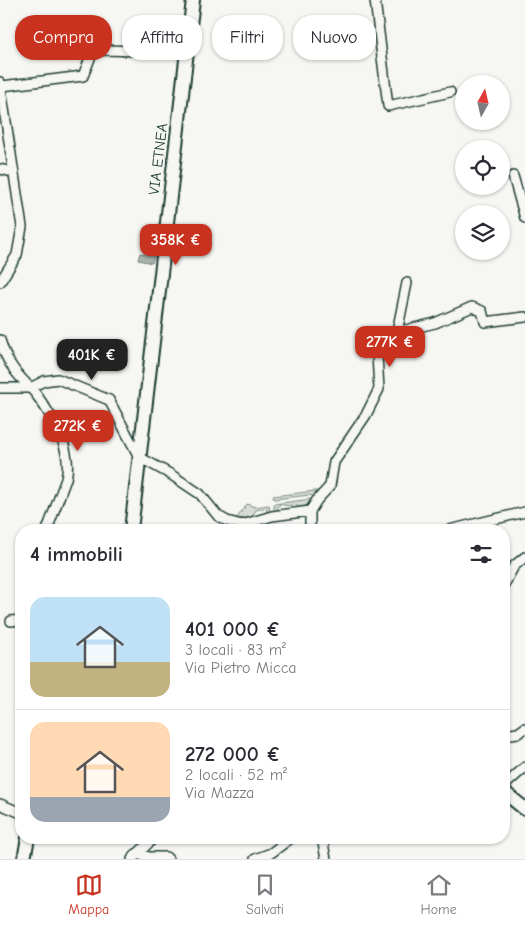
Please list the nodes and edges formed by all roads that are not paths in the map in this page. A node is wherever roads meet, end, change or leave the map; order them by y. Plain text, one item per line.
1 (193, 0) edge
2 (375, 0) edge
3 (191, 15) edge
4 (122, 51) edge
5 (186, 60) edge
6 (1, 84) edge
7 (450, 92) dead end
8 (0, 169) edge
9 (12, 172) junction
10 (513, 176) dead end
11 (525, 218) edge
12 (0, 282) edge
13 (407, 283) dead end
14 (525, 316) edge
15 (397, 332) junction
16 (0, 340) edge
17 (0, 388) edge
18 (30, 388) junction
19 (139, 457) junction
20 (310, 510) junction
21 (525, 512) edge
22 (49, 524) edge
23 (132, 524) edge
24 (238, 524) edge
25 (245, 524) edge
26 (310, 524) edge
27 (474, 524) edge
28 (525, 557) edge
29 (510, 574) edge
30 (11, 620) dead end
31 (15, 620) edge
32 (525, 728) edge
33 (510, 734) edge
34 (525, 767) edge
35 (510, 781) edge
36 (510, 797) edge
37 (0, 804) edge
38 (525, 809) edge
39 (15, 810) edge
40 (27, 844) edge
41 (148, 844) edge
42 (283, 844) edge
43 (323, 844) edge
44 (134, 857) edge
45 (24, 859) edge
46 (168, 859) edge
47 (255, 859) edge
48 (326, 859) edge

1 - 3 main road, VIA ETNEA
2 - 7 street
4 - 6 street
5 - 19 main road, VIA ETNEA
6 - 9 street
8 - 9 street
9 - 12 street
10 - 11 street
13 - 15 street
14 - 15 street
15 - 20 street
16 - 18 street
17 - 18 street
18 - 19 street
18 - 22 street
19 - 23 main road, VIA ETNEA
19 - 24 street
20 - 25 street
20 - 26 street
21 - 27 street
28 - 29 street
30 - 31 street
32 - 33 street
34 - 35 street
36 - 38 main road
37 - 39 street
40 - 45 main road
41 - 44 street
42 - 47 street
43 - 48 street
44 - 46 street

